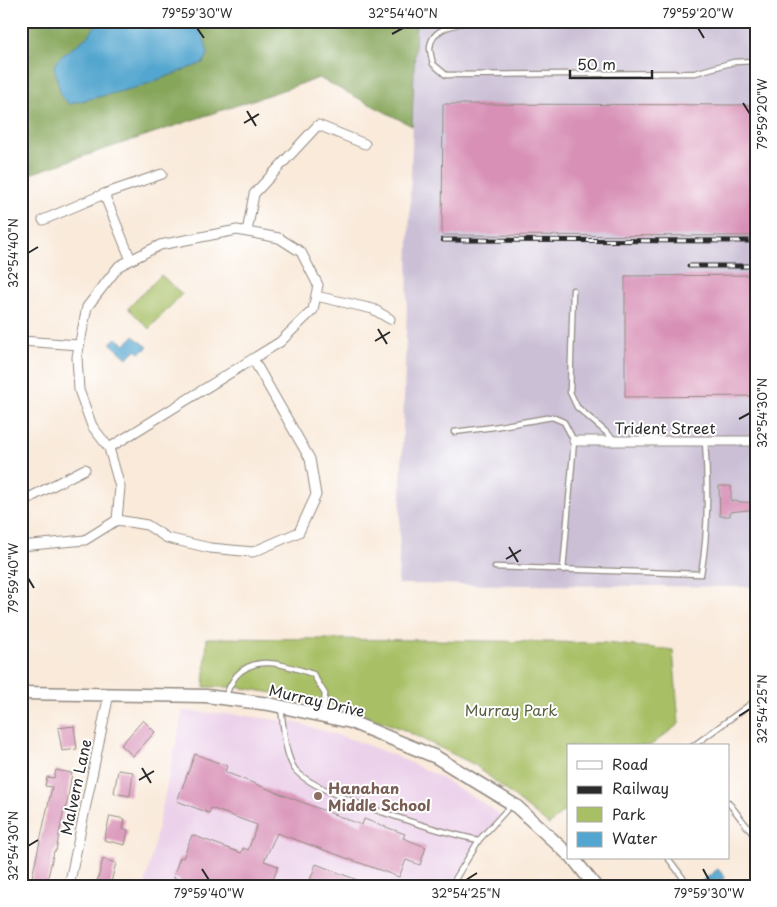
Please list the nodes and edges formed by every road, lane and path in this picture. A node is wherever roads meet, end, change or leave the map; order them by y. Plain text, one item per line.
1 (756, 26) edge
2 (756, 62) edge
3 (365, 144) dead end
4 (162, 174) dead end
5 (104, 194) junction
6 (42, 220) dead end
7 (247, 232) junction
8 (131, 260) junction
9 (573, 290) dead end
10 (316, 296) junction
11 (390, 319) dead end
12 (21, 341) edge
13 (79, 345) junction
14 (253, 359) junction
15 (454, 432) dead end
16 (615, 440) junction
17 (574, 441) junction
18 (705, 441) junction
19 (756, 441) edge
20 (109, 448) junction
21 (85, 469) dead end
22 (21, 502) edge
23 (117, 520) junction
24 (21, 546) edge
25 (495, 567) dead end
26 (563, 570) junction
27 (21, 693) edge
28 (109, 694) junction
29 (226, 698) junction
30 (756, 700) edge
31 (281, 707) junction
32 (323, 716) junction
33 (697, 744) edge
34 (512, 804) junction
35 (730, 805) edge
36 (756, 838) edge
37 (479, 840) junction
38 (567, 853) edge
39 (575, 860) edge
40 (670, 860) edge
41 (69, 886) edge
42 (451, 886) edge
43 (595, 886) edge
44 (689, 886) edge

1 - 2 lane
3 - 7 street
4 - 5 street
5 - 6 street
5 - 8 street
7 - 8 street
7 - 10 street
8 - 13 street
9 - 16 lane
10 - 11 street
10 - 14 street
12 - 13 street
13 - 20 street
14 - 20 street
14 - 23 street
15 - 17 lane
16 - 17 street, Trident Street
16 - 18 street, Trident Street
17 - 26 lane
18 - 19 street, Trident Street
18 - 26 lane
20 - 23 street
21 - 22 street
23 - 24 street
25 - 26 lane
27 - 28 street, Murray Drive
28 - 29 street, Murray Drive
28 - 41 street, Malvern Lane
29 - 31 street, Murray Drive
29 - 32 lane
30 - 33 lane
31 - 32 street, Murray Drive
31 - 37 lane
32 - 34 street, Murray Drive
34 - 37 lane
34 - 38 street, Murray Drive
35 - 36 lane
37 - 42 lane
39 - 43 street
40 - 44 lane

